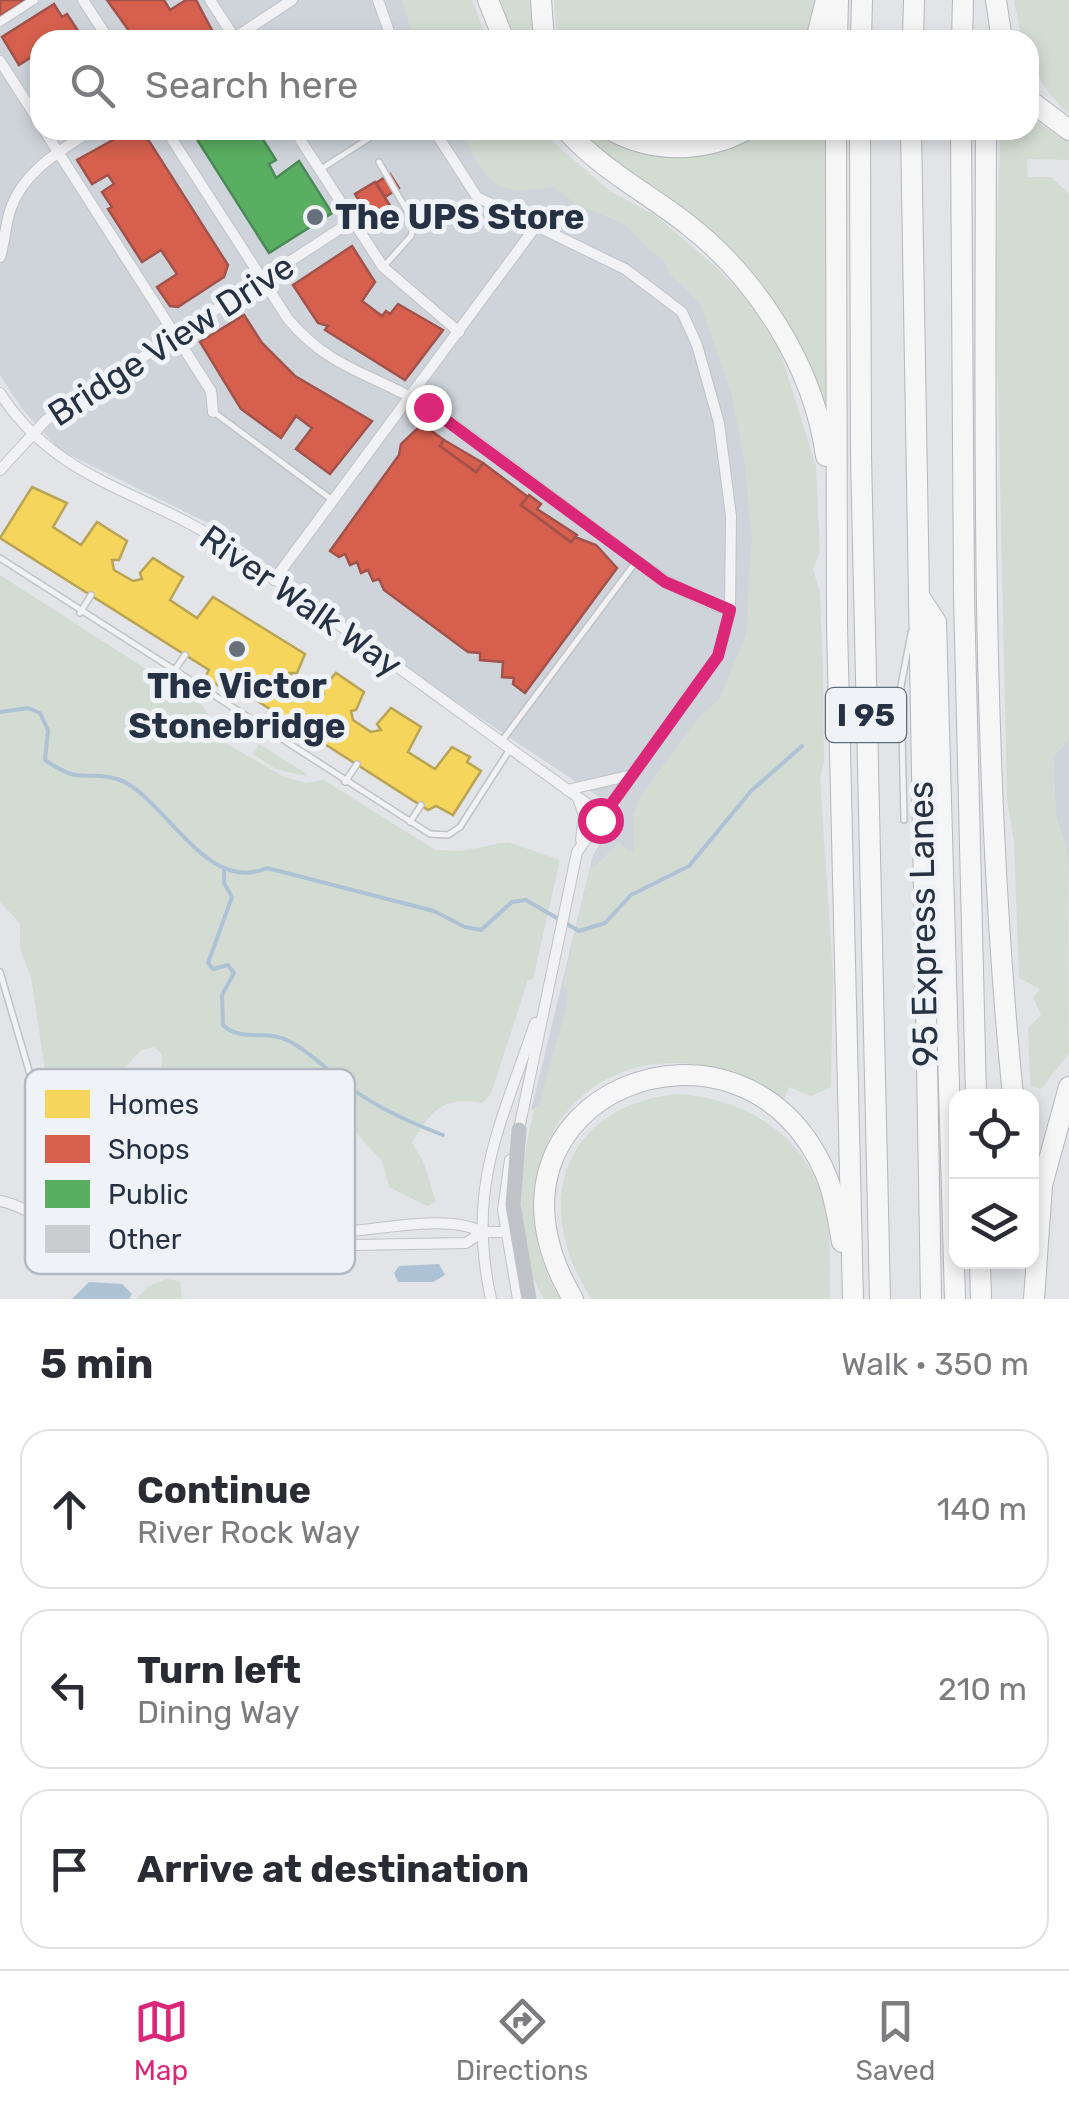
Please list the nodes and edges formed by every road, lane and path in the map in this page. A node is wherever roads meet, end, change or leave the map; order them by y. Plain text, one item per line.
1 (34, 0) edge
2 (83, 0) edge
3 (210, 0) edge
4 (292, 0) edge
5 (378, 0) edge
6 (488, 0) edge
7 (540, 0) edge
8 (826, 0) edge
9 (838, 0) edge
10 (862, 0) edge
11 (914, 0) edge
12 (963, 0) edge
13 (988, 0) edge
14 (996, 0) edge
15 (0, 22) edge
16 (102, 30) edge
17 (228, 30) edge
18 (247, 30) edge
19 (388, 30) edge
20 (500, 30) edge
21 (543, 30) edge
22 (818, 30) edge
23 (837, 30) edge
24 (861, 30) edge
25 (913, 30) edge
26 (962, 30) edge
27 (987, 30) edge
28 (1000, 30) edge
29 (0, 61) edge
30 (30, 108) edge
31 (1039, 108) edge
32 (1069, 130) edge
33 (50, 140) edge
34 (77, 140) edge
35 (172, 140) edge
36 (300, 140) edge
37 (366, 140) edge
38 (441, 140) edge
39 (577, 140) edge
40 (635, 140) edge
41 (724, 140) edge
42 (836, 140) edge
43 (860, 140) edge
44 (911, 140) edge
45 (961, 140) edge
46 (986, 140) edge
47 (58, 152) junction
48 (379, 162) dead end
49 (320, 170) junction
50 (352, 222) junction
51 (536, 226) junction
52 (0, 258) edge
53 (382, 267) junction
54 (262, 280) junction
55 (459, 332) junction
56 (176, 336) junction
57 (0, 393) edge
58 (410, 398) junction
59 (213, 412) joint
60 (31, 434) junction
61 (0, 470) edge
62 (333, 500) junction
63 (0, 558) edge
64 (637, 561) junction
65 (837, 572) junction
66 (274, 580) junction
67 (91, 596) dead end
68 (918, 596) junction
69 (730, 610) junction
70 (80, 613) junction
71 (185, 655) dead end
72 (176, 668) junction
73 (505, 746) junction
74 (357, 764) dead end
75 (633, 775) junction
76 (345, 782) junction
77 (567, 790) junction
78 (578, 798) junction
79 (421, 805) dead end
80 (603, 816) junction
81 (904, 820) dead end
82 (410, 822) junction
83 (579, 849) junction
84 (0, 972) edge
85 (544, 993) junction
86 (27, 1069) edge
87 (1069, 1087) edge
88 (976, 1089) edge
89 (1012, 1089) edge
90 (519, 1130) junction
91 (0, 1200) edge
92 (18, 1207) junction
93 (25, 1211) edge
94 (0, 1212) edge
95 (482, 1232) junction
96 (505, 1232) junction
97 (355, 1235) edge
98 (355, 1241) edge
99 (980, 1269) edge
100 (1026, 1269) edge
101 (491, 1299) edge
102 (518, 1299) edge
103 (529, 1299) edge
104 (573, 1299) edge
105 (851, 1299) edge
106 (880, 1299) edge
107 (931, 1299) edge
108 (955, 1299) edge
109 (981, 1299) edge
110 (1031, 1299) edge

1 - 15 street
2 - 16 street
3 - 17 street
4 - 18 street
5 - 19 street
6 - 20 highway
7 - 21 highway
8 - 22 highway
9 - 23 highway
10 - 24 highway
11 - 25 highway
12 - 26 highway
13 - 27 highway
14 - 28 highway
29 - 30 street
31 - 32 highway
33 - 47 street
34 - 47 street
35 - 54 street
36 - 49 street
37 - 49 lane
38 - 51 street
39 - 65 highway
40 - 41 highway
42 - 65 highway
43 - 106 highway, I 95
44 - 68 highway, 95 Express Lanes
45 - 88 highway
46 - 89 highway
47 - 52 street
47 - 56 street
48 - 53 lane
49 - 50 street
50 - 53 street
50 - 54 street, Bridge View Drive
51 - 55 street
51 - 69 street
53 - 55 street
54 - 56 street, Bridge View Drive
54 - 58 street
55 - 58 street
56 - 59 street
56 - 60 street, Bridge View Drive
57 - 60 street, River Walk Way
58 - 62 street
58 - 64 street
59 - 62 lane
60 - 61 street, Bridge View Drive
60 - 66 street, River Walk Way
62 - 66 street
63 - 70 lane
64 - 69 street
64 - 73 lane
65 - 105 highway
66 - 73 street, River Walk Way
67 - 70 lane
68 - 81 lane
68 - 107 highway, 95 Express Lanes
68 - 108 highway
69 - 75 street
70 - 72 lane
71 - 72 lane
72 - 76 lane
73 - 77 street, River Walk Way
73 - 82 lane
74 - 76 lane
75 - 77 street
75 - 80 street
76 - 82 lane
77 - 78 street, River Walk Way
78 - 80 street, River Walk Way
78 - 83 street
79 - 82 lane
80 - 83 street
83 - 85 street
84 - 86 lane
85 - 90 street
85 - 95 street
87 - 110 highway
90 - 96 street
90 - 103 main road
91 - 92 street
92 - 93 street
92 - 94 street
95 - 96 street
95 - 97 street
95 - 98 street
95 - 101 street
96 - 102 street
99 - 109 highway
100 - 110 highway
104 - 105 highway

